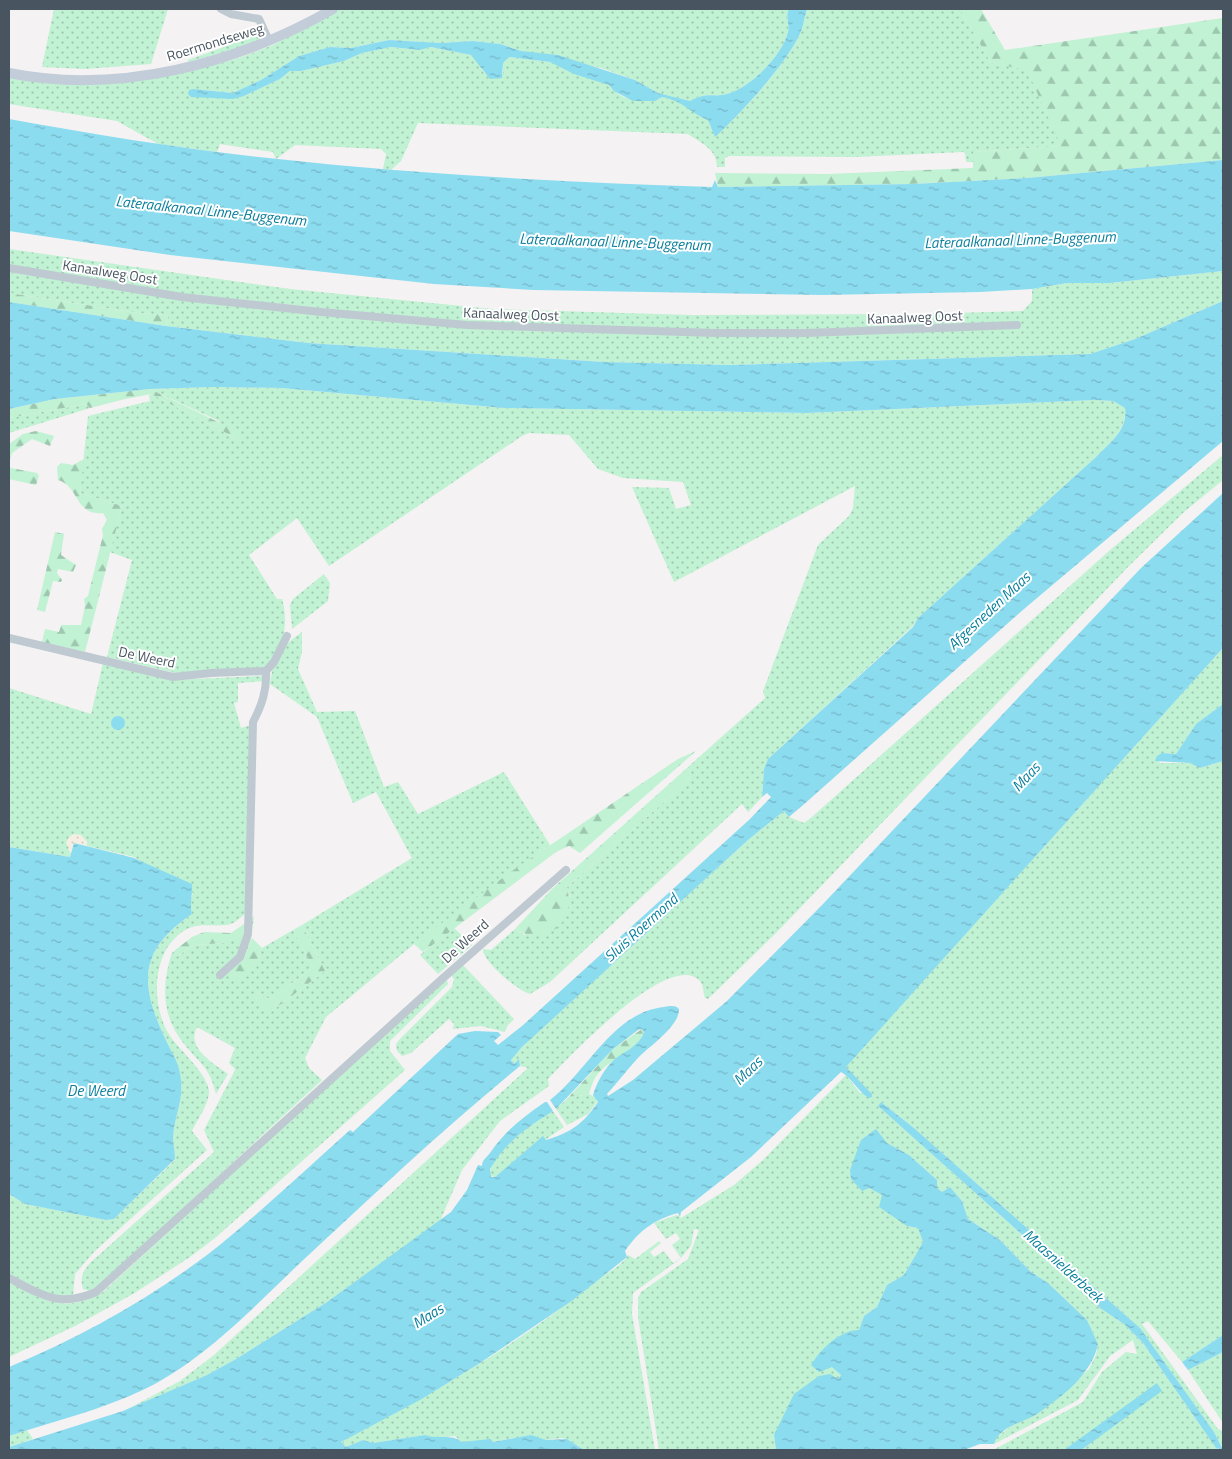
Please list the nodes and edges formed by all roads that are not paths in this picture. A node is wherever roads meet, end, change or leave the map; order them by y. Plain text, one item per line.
1 (221, 9) edge
2 (333, 9) edge
3 (269, 41) junction
4 (9, 73) edge
5 (9, 268) edge
6 (1017, 325) dead end
7 (287, 636) dead end
8 (9, 638) edge
9 (266, 671) junction
10 (566, 870) dead end
11 (220, 975) dead end
12 (9, 1278) edge

1 - 3 street
2 - 3 main road, Roermondseweg
3 - 4 main road, Roermondseweg
5 - 6 street, Kanaalweg Oost
7 - 9 street
8 - 9 street, De Weerd
9 - 11 street
10 - 12 street, De Weerd

